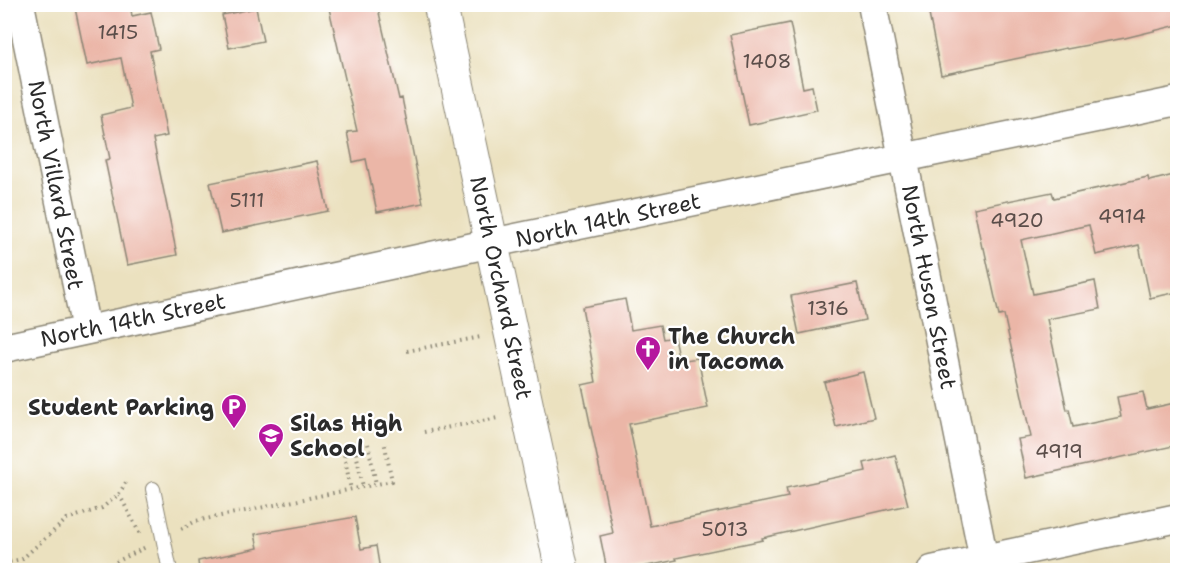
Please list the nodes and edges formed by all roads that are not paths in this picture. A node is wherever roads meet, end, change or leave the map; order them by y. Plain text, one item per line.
1 (20, 4) edge
2 (440, 4) edge
3 (872, 4) edge
4 (1178, 100) edge
5 (903, 159) junction
6 (492, 243) junction
7 (86, 330) junction
8 (4, 348) edge
9 (153, 489) dead end
10 (1178, 518) edge
11 (985, 565) edge
12 (169, 566) dead end
13 (562, 570) edge
14 (932, 570) edge

1 - 7 street, North Villard Street
2 - 6 street, North Orchard Street
3 - 5 street, North Huson Street
4 - 5 street, North 14th Street
5 - 6 street, North 14th Street
5 - 11 street, North Huson Street
6 - 7 street, North 14th Street
6 - 13 street, North Orchard Street
7 - 8 street, North 14th Street
9 - 12 lane
10 - 11 street
11 - 14 street

